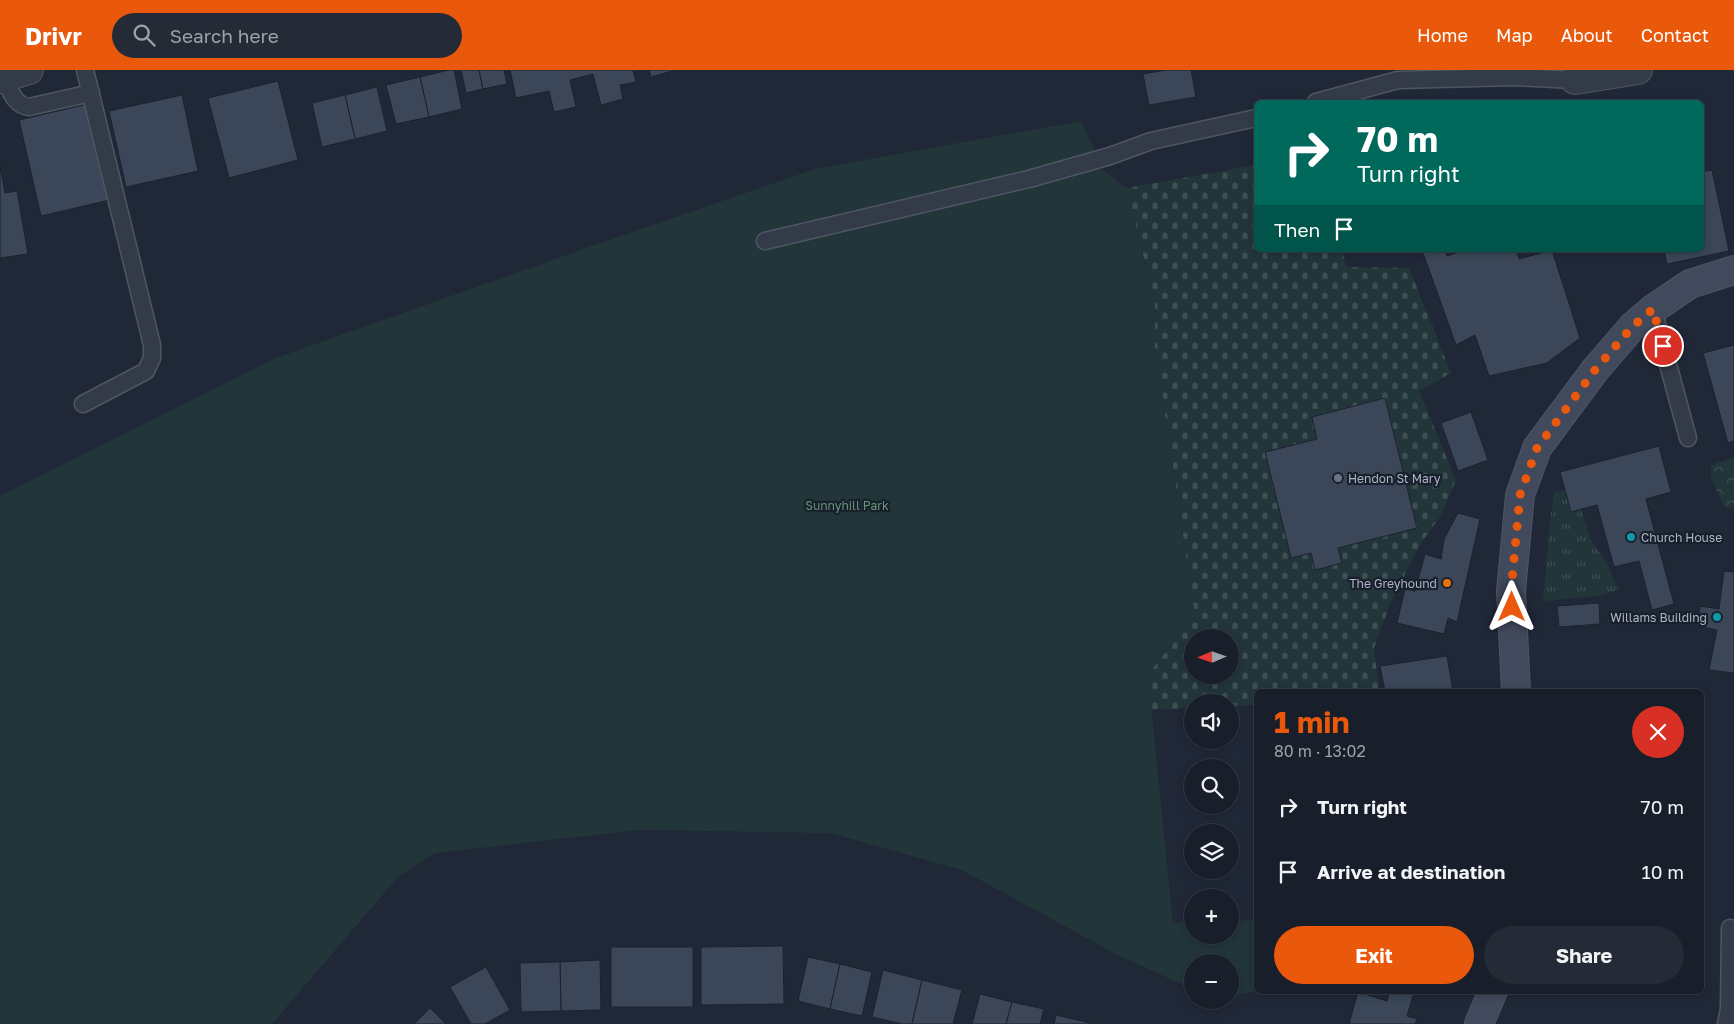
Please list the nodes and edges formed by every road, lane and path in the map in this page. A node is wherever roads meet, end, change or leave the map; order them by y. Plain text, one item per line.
1 (29, 70) edge
2 (85, 70) edge
3 (1638, 70) edge
4 (2, 79) edge
5 (1575, 80) joint
6 (91, 93) junction
7 (1323, 100) edge
8 (1254, 118) edge
9 (765, 241) dead end
10 (1734, 270) edge
11 (1653, 309) junction
12 (83, 404) dead end
13 (1688, 438) dead end
14 (1516, 689) edge
15 (1730, 928) dead end
16 (1491, 994) edge
17 (1478, 1024) edge
18 (1726, 1024) edge

1 - 4 street
2 - 6 lane
3 - 5 street
4 - 6 lane
5 - 7 lane
6 - 12 lane
8 - 9 lane
10 - 11 street
11 - 13 lane
11 - 14 street
15 - 18 lane
16 - 17 street

